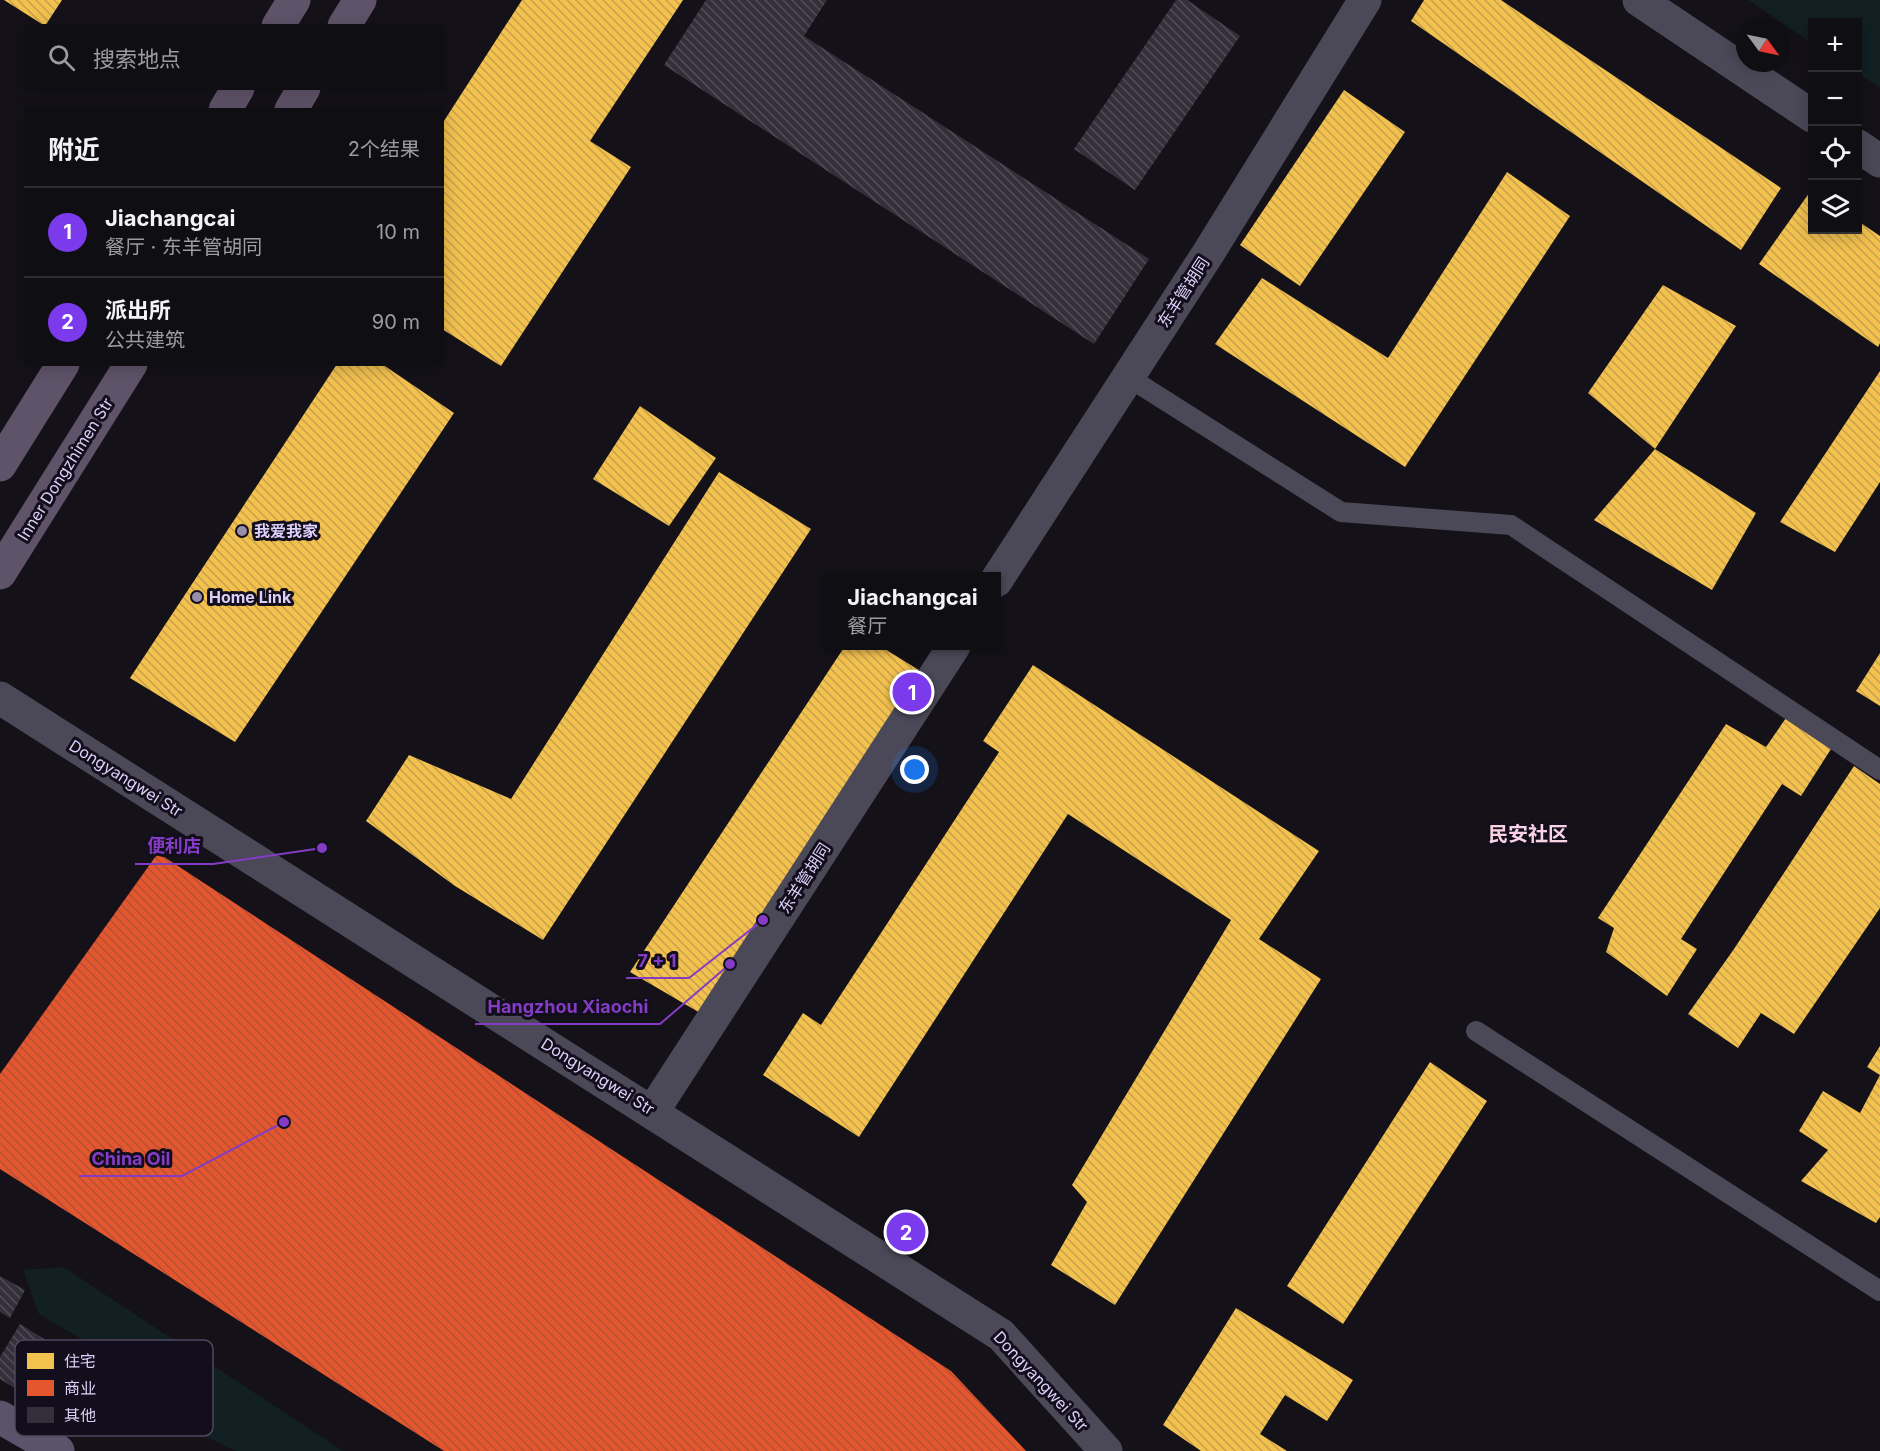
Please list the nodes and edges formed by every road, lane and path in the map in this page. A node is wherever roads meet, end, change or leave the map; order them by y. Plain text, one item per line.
1 (294, 0) edge
2 (360, 0) edge
3 (1365, 0) edge
4 (1639, 0) edge
5 (279, 24) edge
6 (345, 24) edge
7 (237, 90) edge
8 (303, 90) edge
9 (226, 108) edge
10 (292, 108) edge
11 (1808, 113) edge
12 (1862, 149) edge
13 (1880, 161) edge
14 (62, 366) edge
15 (130, 366) edge
16 (1128, 377) junction
17 (0, 465) edge
18 (0, 573) edge
19 (1001, 573) edge
20 (951, 650) edge
21 (0, 698) edge
22 (1880, 770) edge
23 (1476, 1031) dead end
24 (653, 1111) junction
25 (1880, 1291) edge
26 (0, 1417) edge
27 (15, 1426) edge
28 (32, 1436) edge
29 (58, 1451) edge
30 (1106, 1451) edge

1 - 5 main road
2 - 6 main road
3 - 16 street, 东羊管胡同
4 - 11 street
7 - 9 main road
8 - 10 main road
12 - 13 street
14 - 17 main road
15 - 18 main road, Inner Dongzhimen Str
16 - 19 street, 东羊管胡同
16 - 22 lane
20 - 24 street, 东羊管胡同
21 - 24 street, Dongyangwei Str
23 - 25 lane
24 - 30 street, Dongyangwei Str
26 - 27 main road
28 - 29 main road

